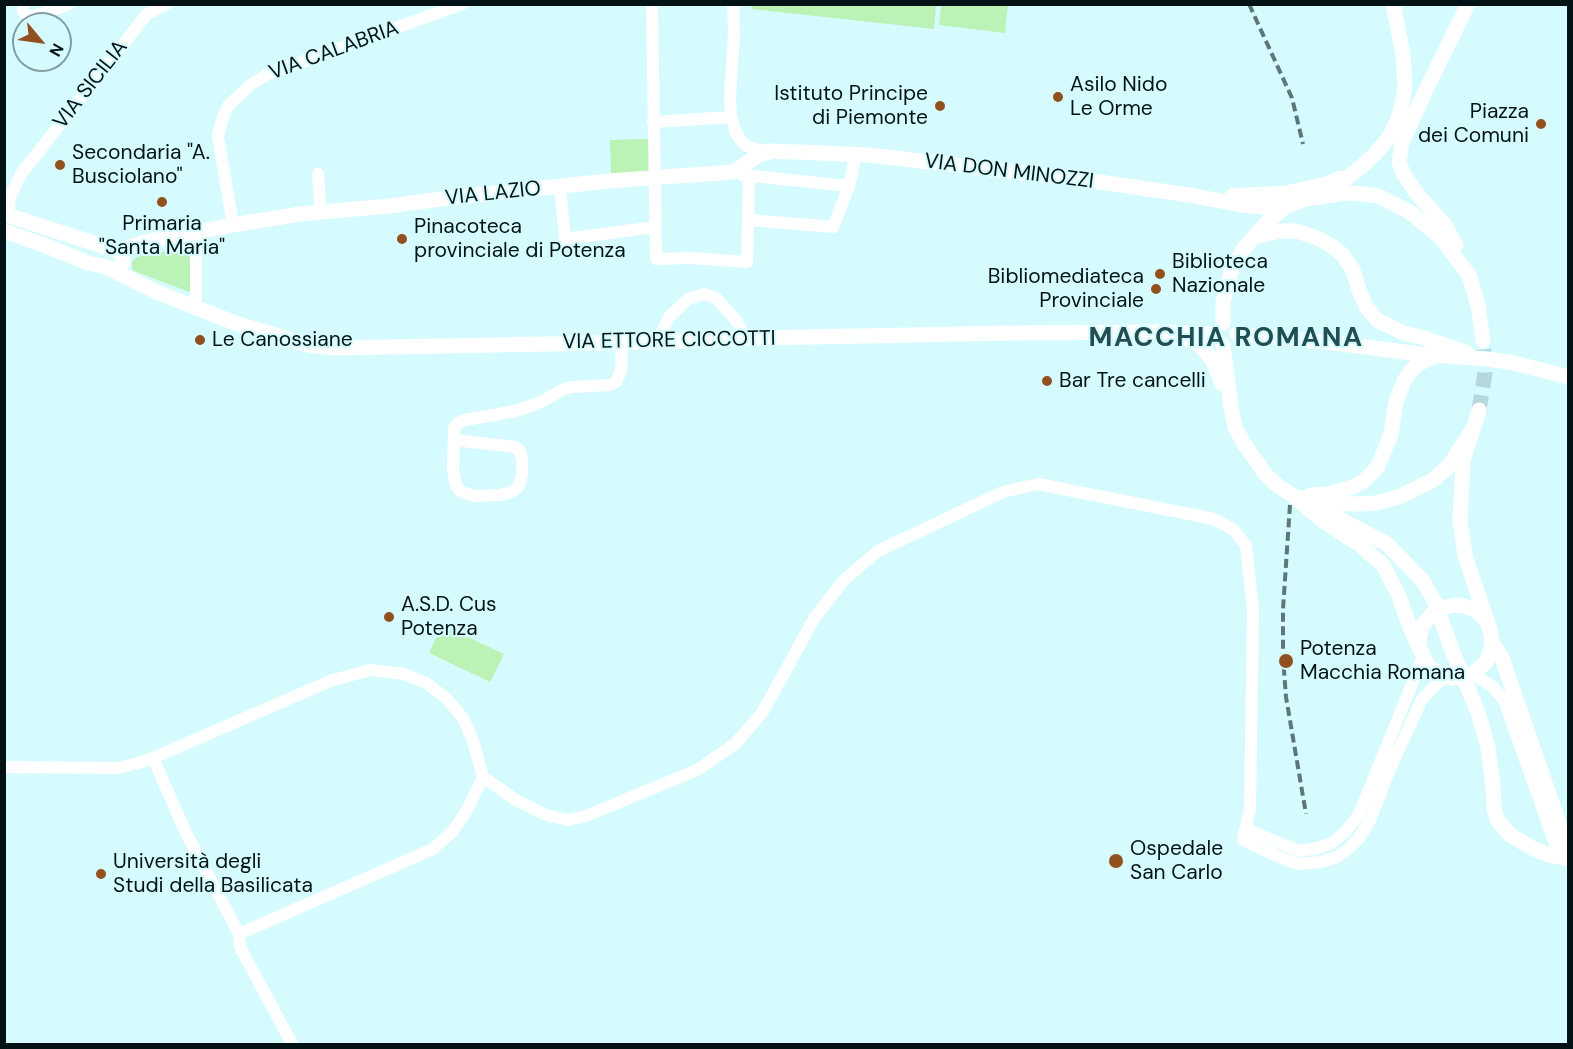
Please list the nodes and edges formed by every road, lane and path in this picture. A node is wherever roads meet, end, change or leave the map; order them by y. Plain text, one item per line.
1 (23, 4) edge
2 (69, 4) edge
3 (167, 4) edge
4 (462, 4) edge
5 (652, 4) edge
6 (733, 4) edge
7 (1393, 4) edge
8 (1468, 4) edge
9 (731, 117) junction
10 (653, 122) junction
11 (772, 151) junction
12 (829, 154) joint
13 (856, 154) junction
14 (21, 174) junction
15 (318, 174) dead end
16 (741, 174) junction
17 (654, 177) junction
18 (849, 186) junction
19 (4, 187) edge
20 (560, 187) junction
21 (1326, 189) junction
22 (1286, 199) junction
23 (321, 213) junction
24 (6, 214) edge
25 (748, 220) junction
26 (233, 225) junction
27 (656, 227) junction
28 (4, 231) edge
29 (196, 233) junction
30 (1254, 237) junction
31 (114, 260) junction
32 (1469, 275) junction
33 (196, 307) junction
34 (1161, 332) junction
35 (1220, 334) junction
36 (746, 339) junction
37 (1483, 341) tunnel mouth
38 (657, 342) junction
39 (622, 343) junction
40 (1438, 355) junction
41 (1488, 359) junction
42 (1569, 377) edge
43 (1231, 407) junction
44 (1479, 410) tunnel mouth
45 (1474, 427) junction
46 (454, 440) junction
47 (1293, 496) junction
48 (1491, 636) junction
49 (1421, 652) junction
50 (1472, 674) junction
51 (1445, 676) junction
52 (153, 758) junction
53 (4, 767) edge
54 (483, 777) junction
55 (1245, 834) junction
56 (1568, 854) edge
57 (239, 934) junction
58 (292, 1044) edge

1 - 2 street
3 - 14 street, VIA SICILIA
4 - 26 street, VIA CALABRIA
5 - 10 street
6 - 9 street
7 - 21 main road
8 - 32 main road
9 - 10 street
9 - 11 street
10 - 17 street
11 - 12 main road, VIA LAZIO
11 - 16 main road, VIA LAZIO
12 - 13 main road, VIA DON MINOZZI
13 - 18 street
13 - 22 main road, VIA DON MINOZZI
14 - 19 street
14 - 24 street
15 - 23 street
16 - 17 main road, VIA LAZIO
16 - 18 street
16 - 25 street
17 - 20 main road, VIA LAZIO
17 - 27 street
18 - 25 street
20 - 23 main road, VIA LAZIO
20 - 27 street
21 - 22 main road
21 - 32 main road
22 - 30 main road
23 - 26 main road, VIA LAZIO
24 - 31 main road
25 - 27 street
26 - 29 main road, VIA LAZIO
28 - 31 main road
29 - 31 main road, VIA LAZIO
29 - 33 street
30 - 35 main road
30 - 41 main road
31 - 33 main road, VIA ETTORE CICCOTTI
32 - 37 main road
33 - 39 main road, VIA ETTORE CICCOTTI
34 - 35 main road, VIA ETTORE CICCOTTI
34 - 36 main road, VIA ETTORE CICCOTTI
34 - 43 main road
35 - 40 main road
35 - 43 main road
36 - 38 main road, VIA ETTORE CICCOTTI
36 - 38 street
38 - 39 main road, VIA ETTORE CICCOTTI
39 - 46 street
40 - 41 main road
40 - 47 main road
41 - 42 main road
43 - 47 main road
44 - 45 main road
45 - 47 main road
45 - 48 main road
46 - 46 street
47 - 49 main road
47 - 56 main road
48 - 49 main road
48 - 50 main road
48 - 56 main road
49 - 51 main road
49 - 55 street
50 - 51 main road
50 - 56 street
51 - 55 street
52 - 53 street
52 - 54 street
52 - 57 street
54 - 55 street
54 - 57 street
57 - 58 street

